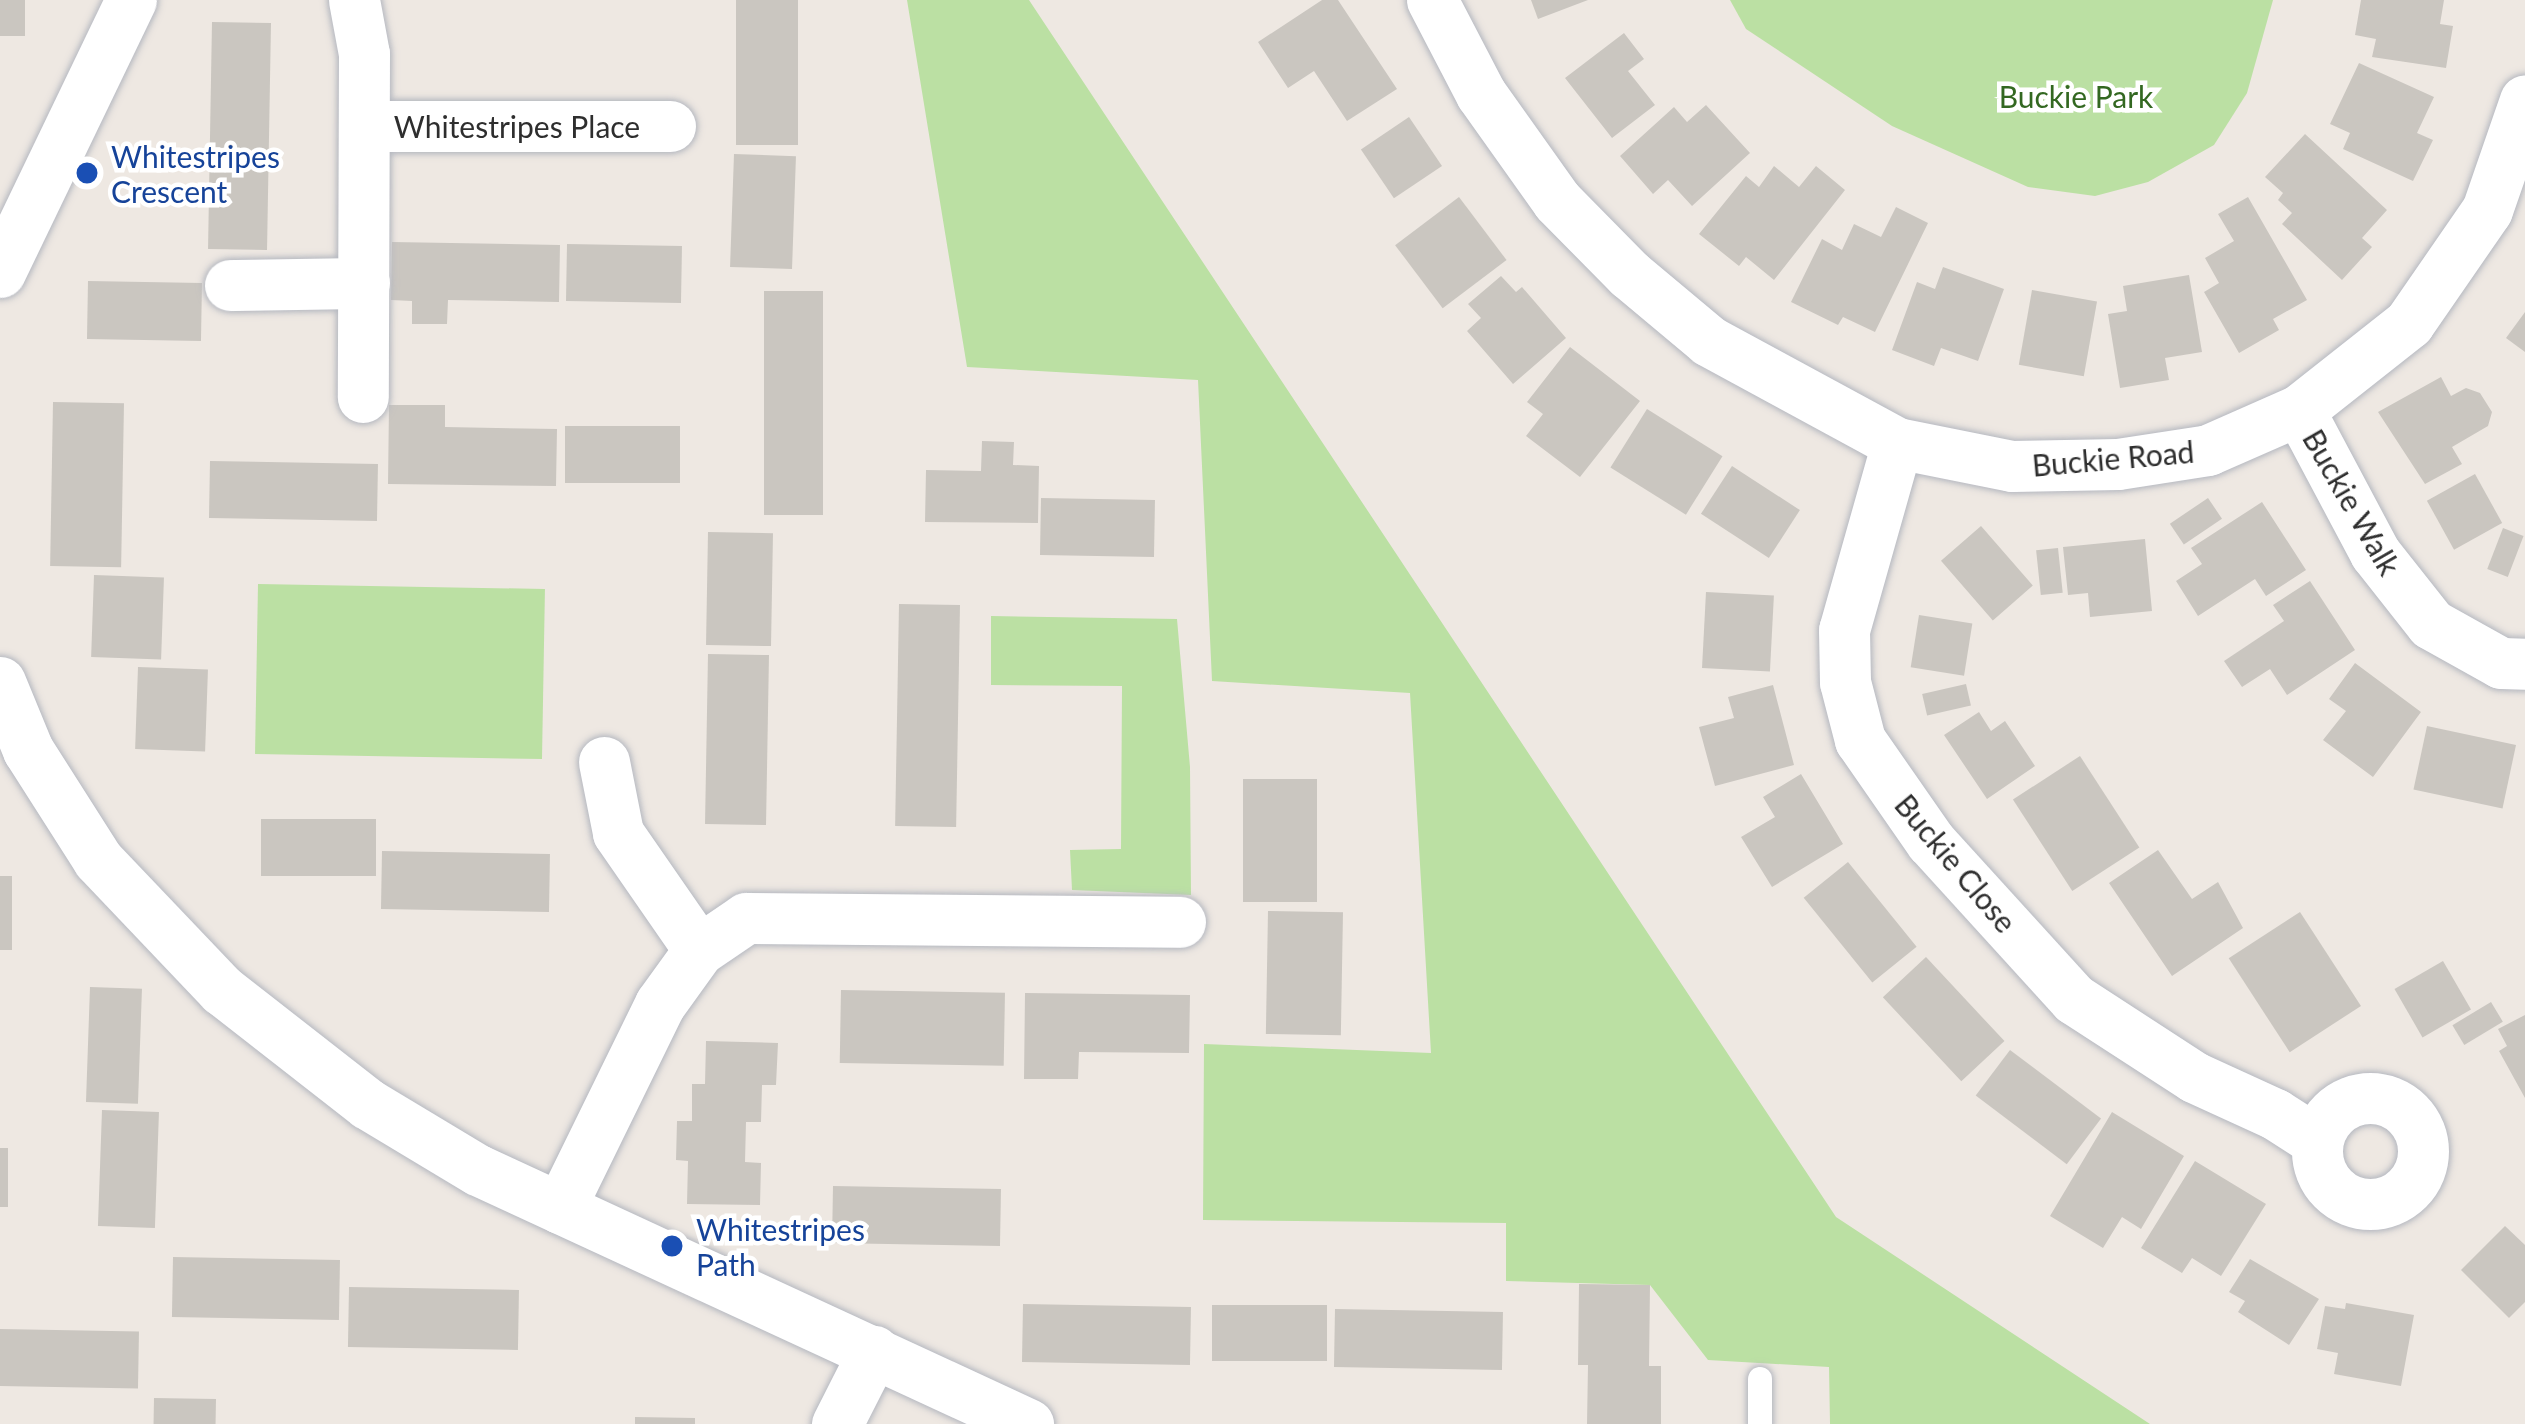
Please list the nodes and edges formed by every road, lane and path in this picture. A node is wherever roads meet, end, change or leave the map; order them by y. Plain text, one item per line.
1 (131, 0) edge
2 (354, 0) edge
3 (1432, 0) edge
4 (2525, 100) edge
5 (364, 126) junction
6 (670, 126) dead end
7 (4, 247) edge
8 (364, 283) junction
9 (230, 285) dead end
10 (363, 397) dead end
11 (2299, 410) junction
12 (1897, 443) junction
13 (2525, 664) edge
14 (5, 712) edge
15 (604, 762) dead end
16 (1180, 922) dead end
17 (699, 950) junction
18 (2317, 1141) dead end
19 (560, 1208) junction
20 (874, 1351) junction
21 (1760, 1379) dead end
22 (838, 1424) edge
23 (1028, 1424) edge
24 (1760, 1424) edge

1 - 7 street
2 - 5 street, Whitestripes Place
3 - 12 street, Buckie Road
4 - 11 street, Buckie Road
5 - 6 street, Whitestripes Place
5 - 8 street, Whitestripes Place
8 - 9 street
8 - 10 street, Whitestripes Place
11 - 12 street, Buckie Road
11 - 13 street, Buckie Walk
12 - 18 street, Buckie Close
14 - 19 street
15 - 17 street
16 - 17 street
17 - 19 street
19 - 20 street
20 - 22 street
20 - 23 street
21 - 24 lane

